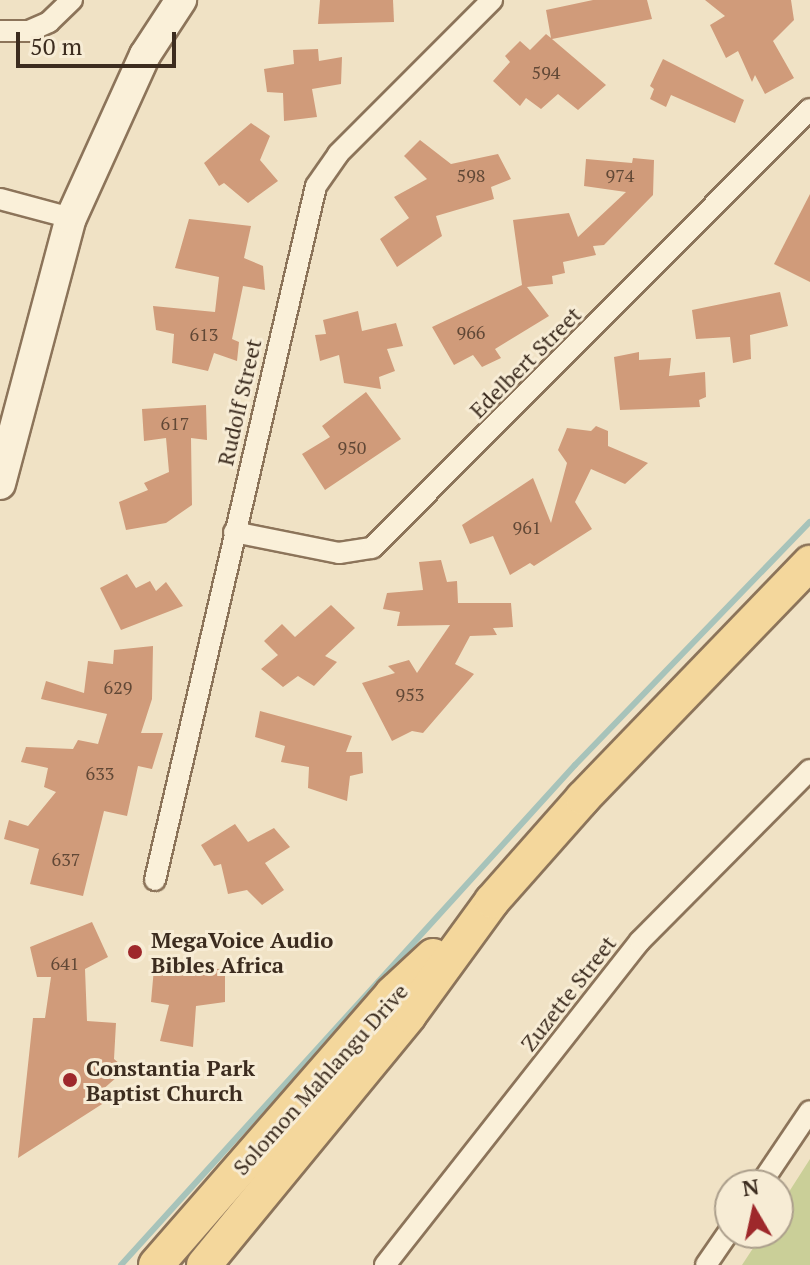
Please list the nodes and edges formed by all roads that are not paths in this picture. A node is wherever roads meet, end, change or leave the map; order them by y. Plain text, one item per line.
1 (72, 0) edge
2 (181, 0) edge
3 (492, 0) edge
4 (0, 31) edge
5 (810, 109) edge
6 (0, 199) edge
7 (71, 218) junction
8 (0, 484) edge
9 (234, 532) junction
10 (810, 563) edge
11 (810, 770) edge
12 (155, 880) dead end
13 (492, 901) junction
14 (810, 1111) edge
15 (771, 1169) edge
16 (156, 1265) edge
17 (204, 1265) edge
18 (385, 1265) edge

1 - 4 street
2 - 7 main road
3 - 9 street, Rudolf Street
5 - 9 street, Edelbert Street
6 - 7 street
7 - 8 main road
9 - 12 street, Rudolf Street
10 - 13 main road, Solomon Mahlangu Drive
11 - 18 street, Zuzette Street
13 - 16 main road, Solomon Mahlangu Drive
13 - 17 main road, Solomon Mahlangu Drive
14 - 15 street

